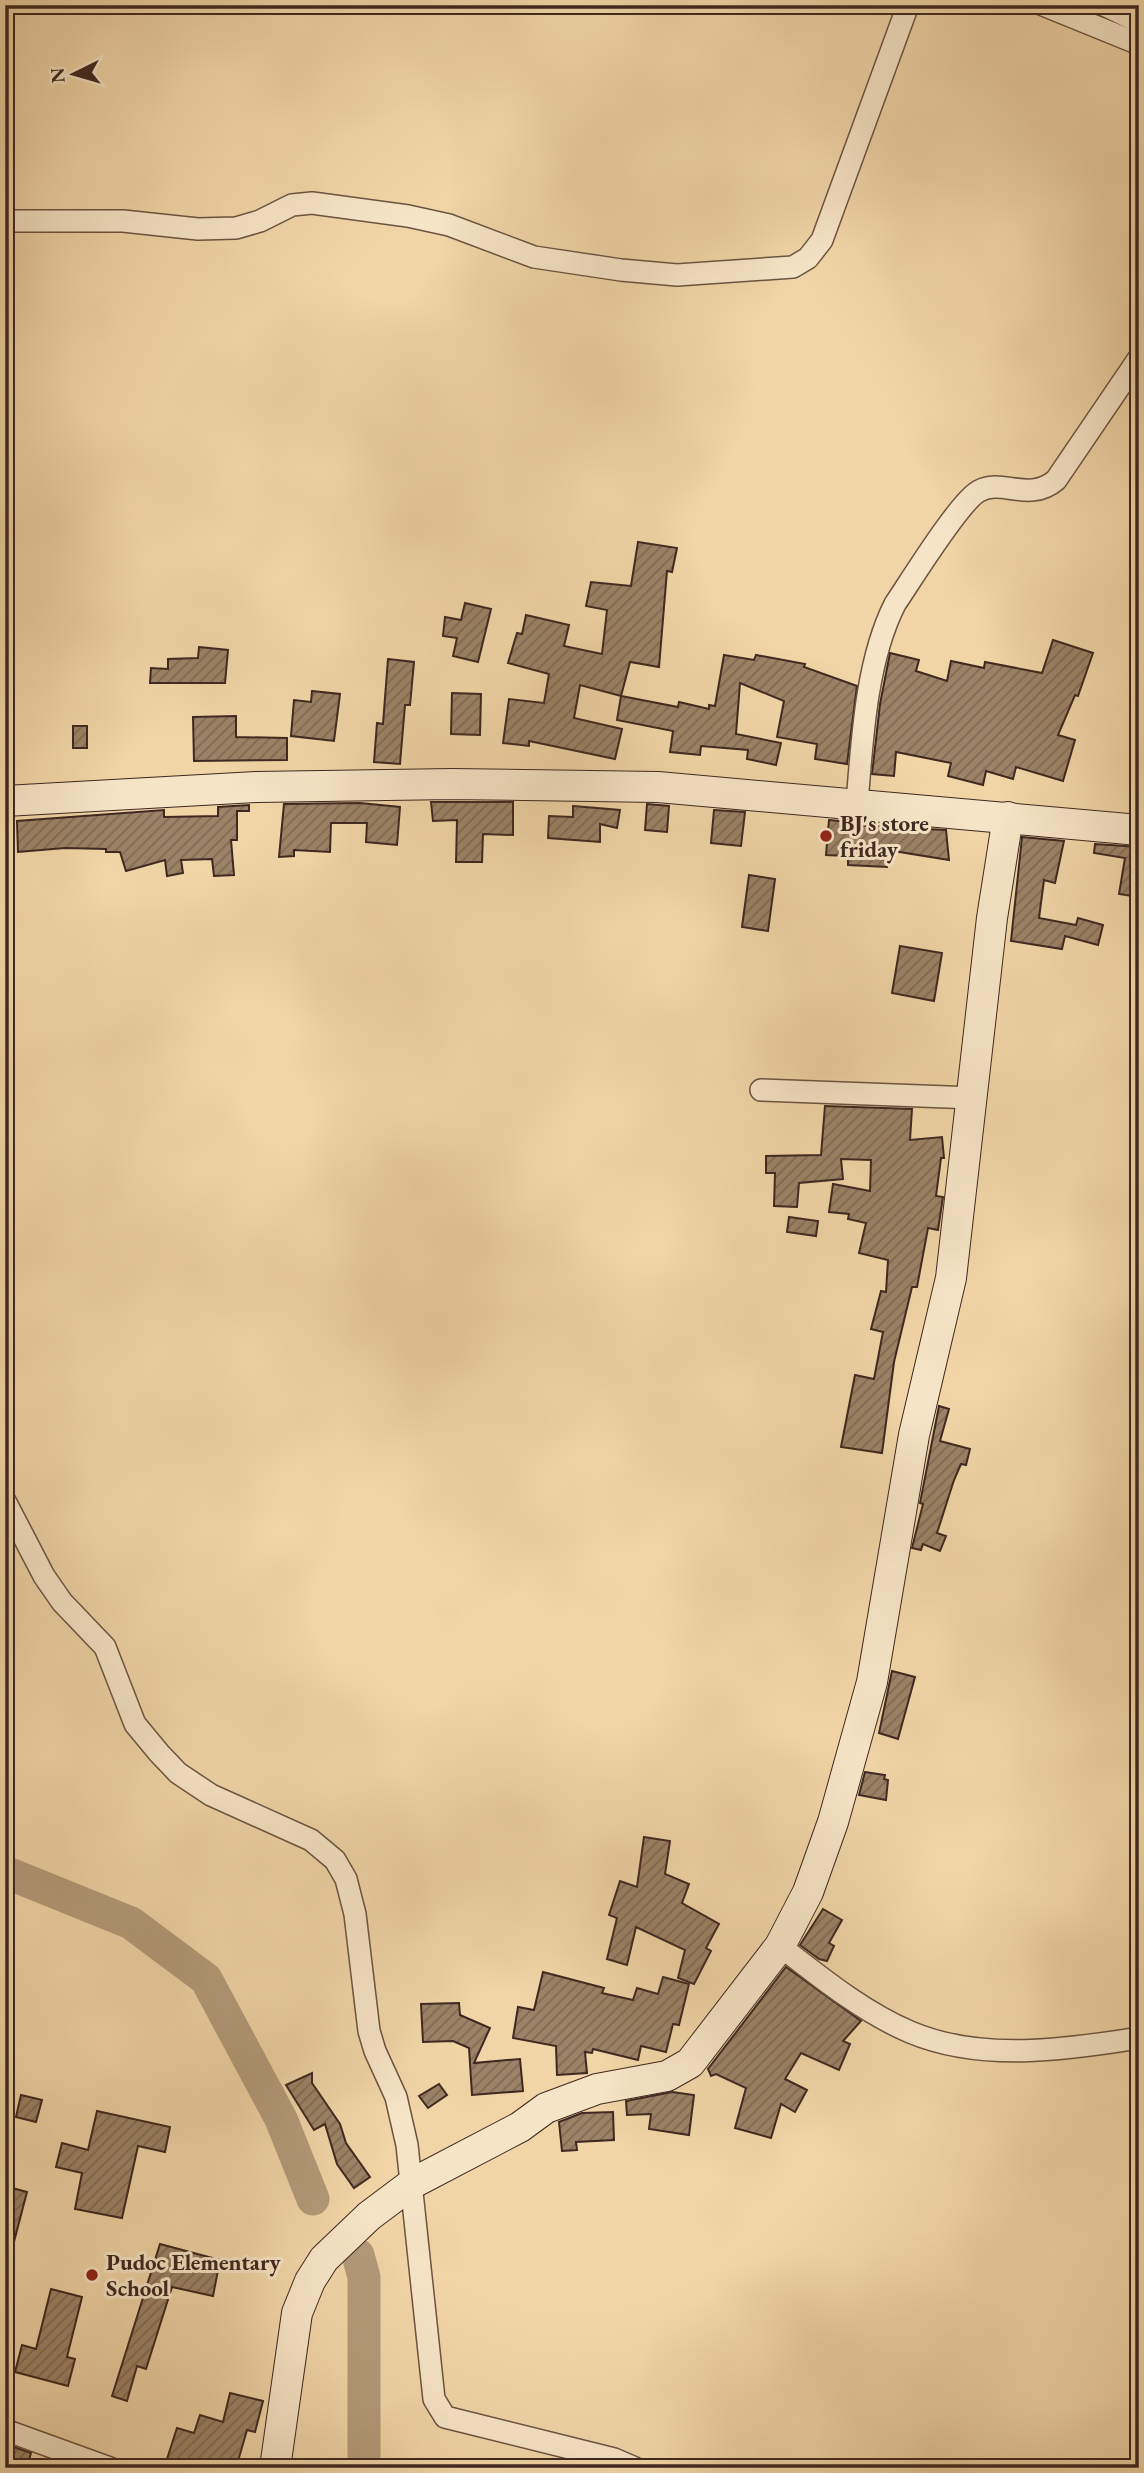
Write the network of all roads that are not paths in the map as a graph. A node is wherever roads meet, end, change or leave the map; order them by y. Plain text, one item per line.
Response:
1 (908, 5) edge
2 (1043, 5) edge
3 (1104, 5) edge
4 (1139, 22) edge
5 (1139, 44) edge
6 (5, 221) edge
7 (1139, 358) edge
8 (5, 801) edge
9 (857, 804) junction
10 (1008, 817) junction
11 (1139, 830) edge
12 (761, 1090) dead end
13 (974, 1098) junction
14 (5, 1501) edge
15 (780, 1946) junction
16 (1139, 2038) edge
17 (413, 2183) junction
18 (5, 2430) edge
19 (110, 2468) edge
20 (275, 2468) edge
21 (635, 2468) edge

1 - 6 street
2 - 5 street
3 - 4 street
7 - 9 street
8 - 9 street
9 - 10 street
10 - 11 street
10 - 13 street
12 - 13 street
13 - 15 street
14 - 17 street
15 - 16 street
15 - 17 street
17 - 20 street
17 - 21 street
18 - 19 street

